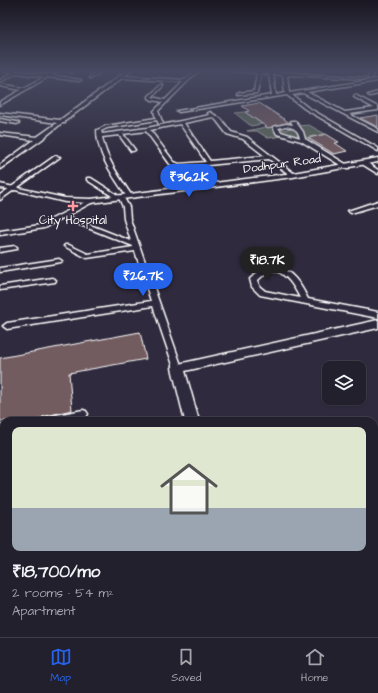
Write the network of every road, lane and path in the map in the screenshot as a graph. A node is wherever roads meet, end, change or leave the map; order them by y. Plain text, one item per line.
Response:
1 (90, 101) edge
2 (166, 101) edge
3 (240, 101) edge
4 (297, 101) edge
5 (321, 101) edge
6 (363, 101) edge
7 (202, 107) junction
8 (378, 109) edge
9 (0, 114) edge
10 (347, 114) junction
11 (213, 116) junction
12 (158, 119) junction
13 (0, 120) edge
14 (190, 120) junction
15 (17, 122) dead end
16 (63, 122) junction
17 (181, 122) junction
18 (293, 122) dead end
19 (163, 126) junction
20 (298, 128) junction
21 (147, 129) junction
22 (378, 131) edge
23 (120, 133) junction
24 (0, 134) edge
25 (99, 136) junction
26 (39, 139) junction
27 (303, 140) junction
28 (378, 143) edge
29 (370, 145) junction
30 (133, 150) dead end
31 (378, 150) edge
32 (57, 157) dead end
33 (270, 157) junction
34 (378, 160) edge
35 (209, 163) junction
36 (364, 163) junction
37 (0, 167) edge
38 (347, 167) junction
39 (378, 172) edge
40 (293, 175) junction
41 (89, 179) dead end
42 (0, 186) edge
43 (15, 188) junction
44 (122, 197) junction
45 (0, 198) edge
46 (91, 201) junction
47 (378, 203) edge
48 (351, 210) dead end
49 (62, 216) junction
50 (0, 233) edge
51 (67, 246) dead end
52 (137, 247) junction
53 (15, 248) dead end
54 (0, 250) edge
55 (59, 261) dead end
56 (0, 270) edge
57 (52, 280) dead end
58 (0, 288) edge
59 (305, 301) junction
60 (156, 303) junction
61 (378, 315) edge
62 (378, 324) edge
63 (6, 326) dead end
64 (178, 368) junction
65 (83, 414) dead end
66 (67, 417) edge
67 (191, 417) edge

1 - 16 street
2 - 12 street
3 - 7 street
4 - 29 street
5 - 10 street
6 - 8 street
7 - 11 street
7 - 14 street
8 - 10 street
9 - 16 street
10 - 22 street
11 - 14 street
11 - 33 street
12 - 19 street
12 - 25 street
13 - 15 street
14 - 17 street
16 - 26 street
17 - 19 street
17 - 35 street
18 - 20 street
19 - 21 street
20 - 27 street
20 - 27 street
21 - 23 street
21 - 35 street
23 - 25 street
23 - 30 street
24 - 26 street
25 - 44 street
26 - 37 street
27 - 38 street
28 - 29 street
29 - 31 street
32 - 43 street
33 - 35 street
33 - 40 street
34 - 36 street, Dodhpur Road
36 - 38 street, Dodhpur Road
36 - 39 street
38 - 40 street, Dodhpur Road
40 - 44 street, Dodhpur Road
41 - 44 street
42 - 43 street, Dodhpur Road
43 - 45 street
43 - 46 street, Dodhpur Road
44 - 46 street, Dodhpur Road
44 - 52 street
46 - 49 street
47 - 48 street
49 - 50 street
49 - 52 street
51 - 52 street
52 - 60 street
53 - 54 street
55 - 56 street
57 - 58 street
59 - 59 street
59 - 61 street
60 - 63 street
60 - 64 street
62 - 64 street
64 - 67 street
65 - 66 street

